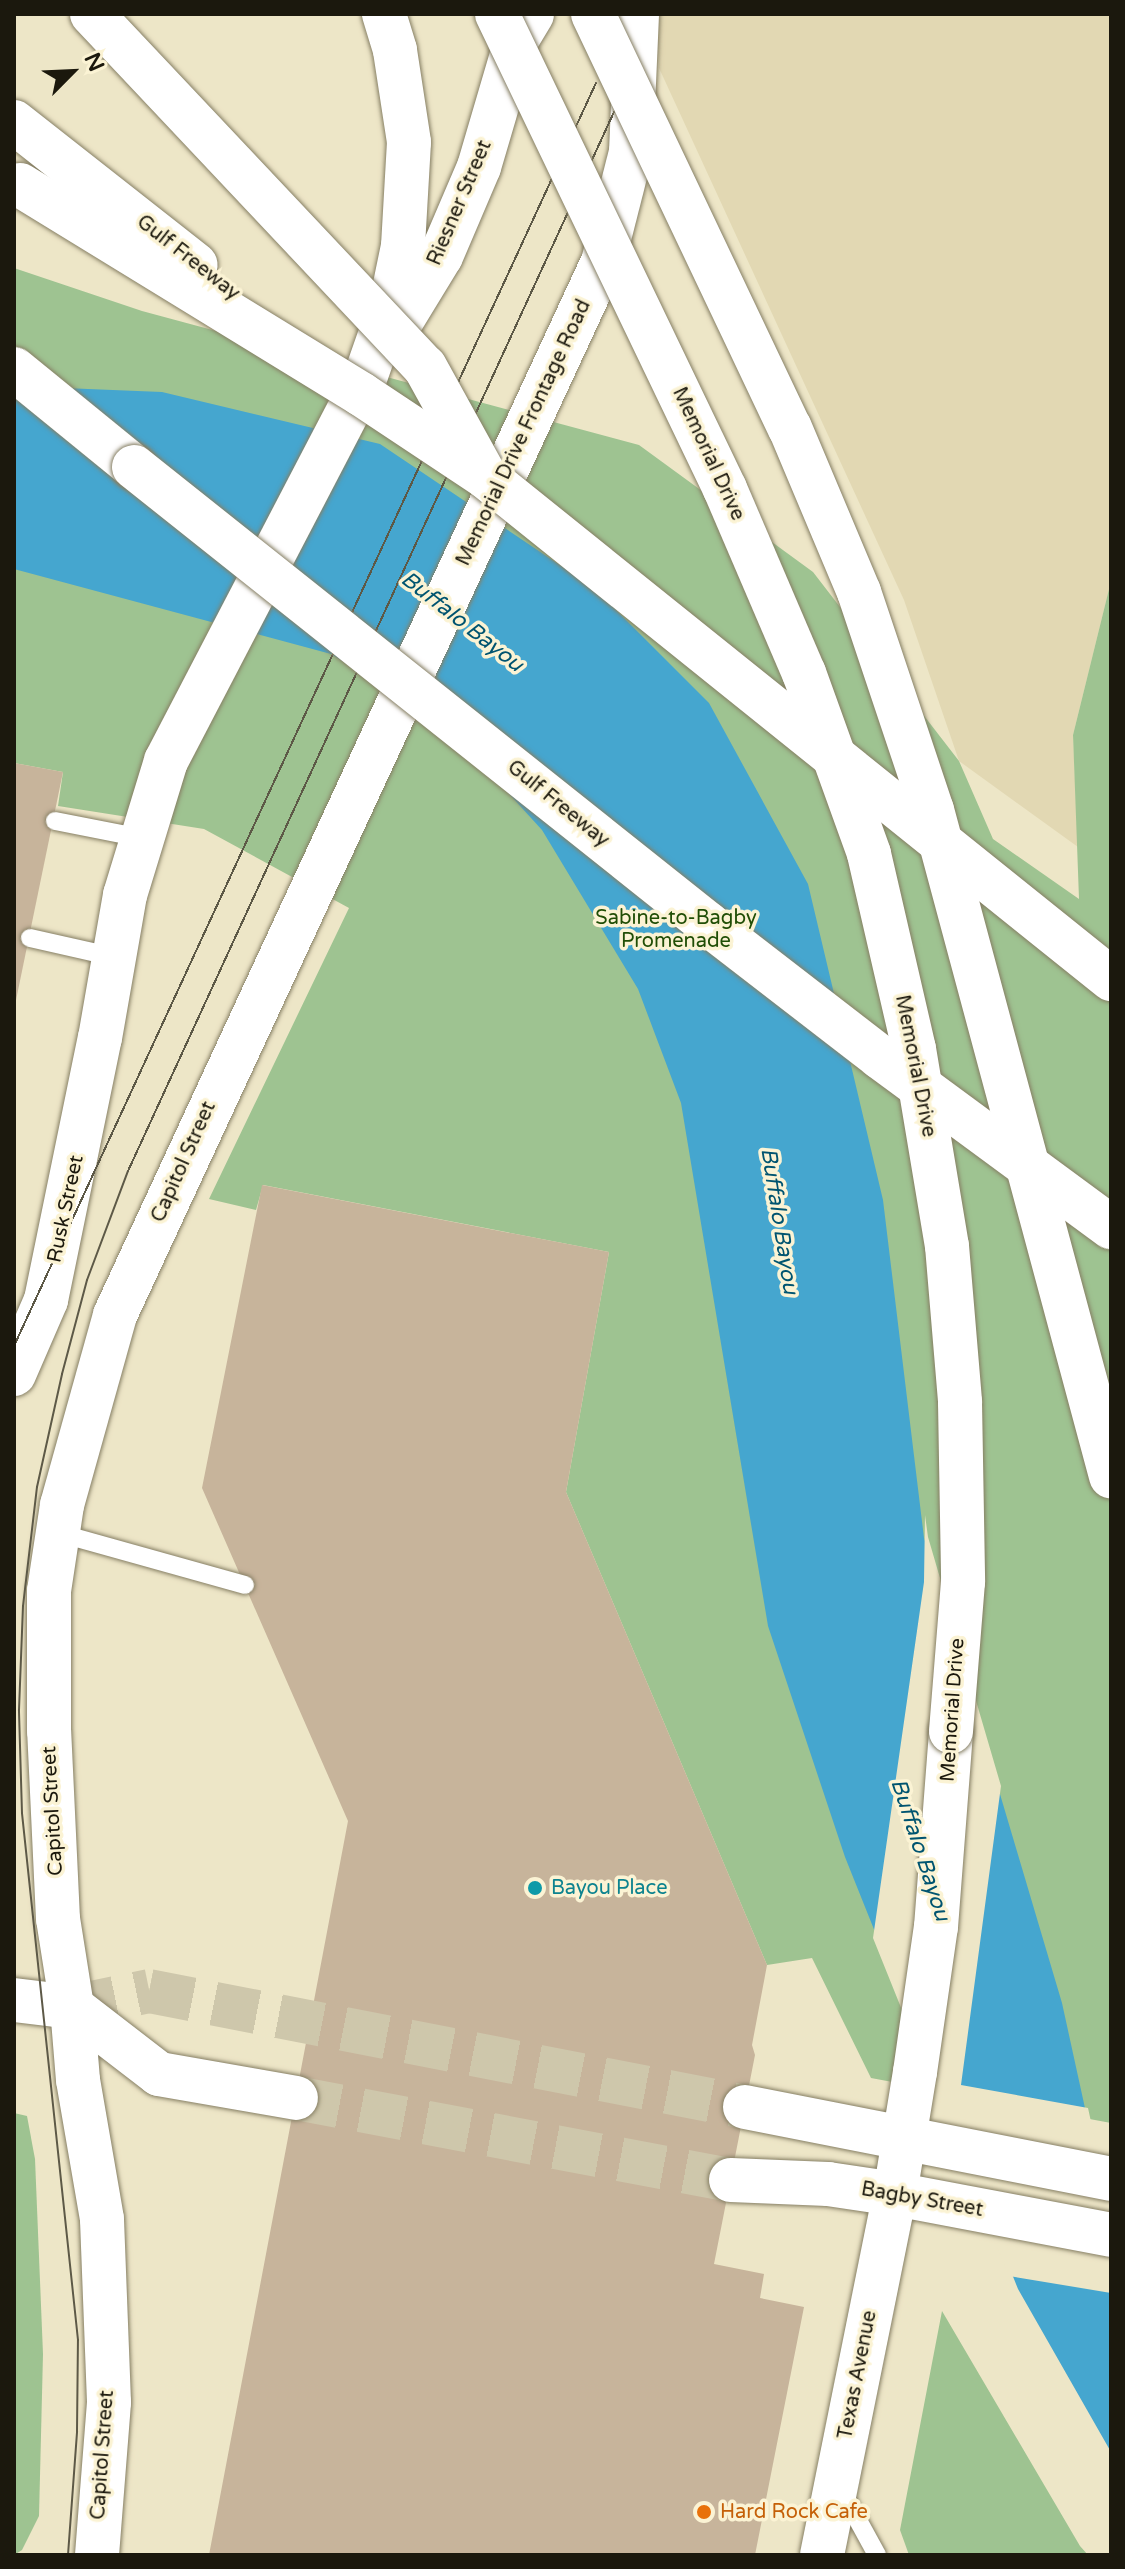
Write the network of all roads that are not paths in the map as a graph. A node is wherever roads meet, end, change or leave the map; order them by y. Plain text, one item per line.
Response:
1 (92, 14) edge
2 (384, 14) edge
3 (497, 14) edge
4 (532, 14) edge
5 (593, 14) edge
6 (637, 14) edge
7 (14, 122) edge
8 (14, 181) edge
9 (398, 309) junction
10 (17, 372) edge
11 (362, 388) junction
12 (486, 477) junction
13 (55, 821) dead end
14 (142, 838) junction
15 (30, 938) dead end
16 (114, 957) junction
17 (1111, 979) edge
18 (215, 1093) joint
19 (1111, 1227) edge
20 (14, 1374) edge
21 (1111, 1476) edge
22 (56, 1532) junction
23 (245, 1585) dead end
24 (14, 2000) edge
25 (72, 2007) junction
26 (296, 2098) tunnel mouth
27 (745, 2107) tunnel mouth
28 (904, 2139) junction
29 (1111, 2179) edge
30 (731, 2180) tunnel mouth
31 (895, 2194) junction
32 (1111, 2235) edge
33 (837, 2482) junction
34 (97, 2555) edge
35 (822, 2555) edge
36 (877, 2555) edge

1 - 12 main road, bridge
2 - 9 main road
3 - 28 main road, Memorial Drive, bridge
4 - 9 main road, Riesner Street
5 - 21 main road, bridge
6 - 18 main road, Memorial Drive Frontage Road, bridge
7 - 11 main road, Gulf Freeway, bridge
8 - 11 main road, bridge
9 - 11 main road
10 - 19 main road, Gulf Freeway, bridge
11 - 12 main road, bridge
11 - 14 main road, bridge
12 - 17 main road, bridge
13 - 14 lane
14 - 16 main road
15 - 16 lane
16 - 20 main road, Rusk Street
18 - 22 main road, Capitol Street
22 - 23 lane
22 - 25 main road, Capitol Street
24 - 25 main road
25 - 26 main road
25 - 34 main road, Capitol Street
27 - 28 main road
28 - 29 main road
28 - 31 main road, Memorial Drive
30 - 31 main road, Bagby Street
31 - 32 main road, Bagby Street
31 - 33 main road, Texas Avenue
33 - 35 main road, Texas Avenue
33 - 36 lane

